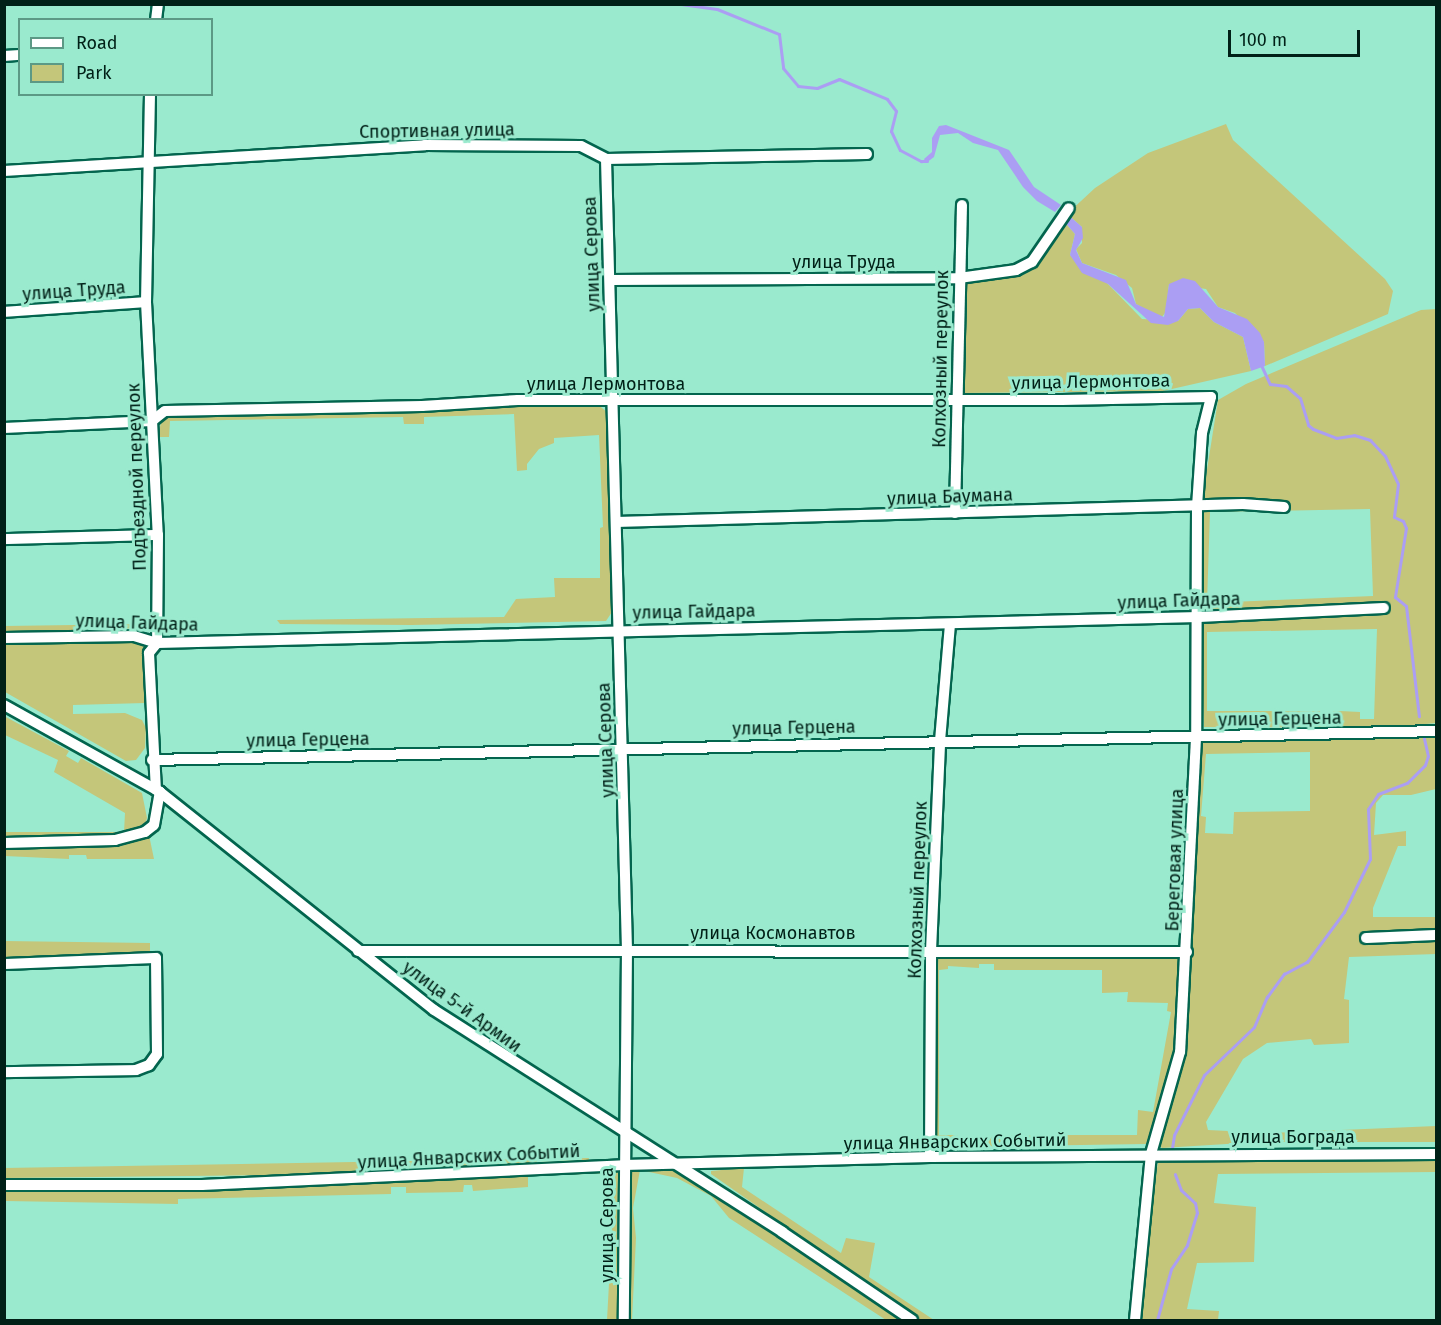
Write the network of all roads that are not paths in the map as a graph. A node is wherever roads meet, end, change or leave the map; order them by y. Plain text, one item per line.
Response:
1 (150, 96) edge
2 (867, 154) dead end
3 (606, 159) junction
4 (147, 160) junction
5 (4, 171) edge
6 (962, 205) dead end
7 (1069, 208) dead end
8 (959, 278) junction
9 (610, 280) junction
10 (146, 302) junction
11 (4, 312) edge
12 (1211, 397) joint
13 (612, 400) junction
14 (956, 401) junction
15 (152, 421) junction
16 (4, 428) edge
17 (1197, 507) junction
18 (1284, 507) dead end
19 (955, 513) junction
20 (616, 522) junction
21 (158, 535) junction
22 (4, 539) edge
23 (1384, 608) dead end
24 (1199, 617) junction
25 (950, 624) junction
26 (619, 630) junction
27 (4, 638) edge
28 (157, 643) junction
29 (4, 705) edge
30 (1435, 731) edge
31 (1196, 738) junction
32 (940, 741) junction
33 (622, 748) junction
34 (152, 760) junction
35 (158, 791) junction
36 (4, 843) edge
37 (1437, 935) edge
38 (1366, 938) dead end
39 (627, 949) junction
40 (358, 951) junction
41 (932, 951) junction
42 (1187, 952) junction
43 (4, 964) edge
44 (4, 1072) edge
45 (623, 1133) junction
46 (1150, 1154) junction
47 (1437, 1154) edge
48 (930, 1157) junction
49 (672, 1164) junction
50 (624, 1165) junction
51 (4, 1185) edge
52 (624, 1320) edge
53 (912, 1320) edge
54 (1135, 1320) edge

1 - 4 street, Подъездной переулок
2 - 3 street, Спортивная улица
3 - 4 street, Спортивная улица
3 - 9 street, улица Серова
4 - 5 street, Спортивная улица
4 - 10 street, Подъездной переулок
6 - 8 street, Колхозный переулок
7 - 8 street, улица Труда
8 - 9 street, улица Труда
8 - 14 street, Колхозный переулок
9 - 13 street, улица Серова
10 - 11 street, улица Труда
10 - 15 street, Подъездной переулок
12 - 14 street, улица Лермонтова
12 - 17 street, Береговая улица
13 - 14 street, улица Лермонтова
13 - 15 street, улица Лермонтова
13 - 20 street, улица Серова
14 - 19 street, Колхозный переулок
15 - 16 street, улица Лермонтова
15 - 21 street, Подъездной переулок
17 - 18 street, улица Баумана
17 - 19 street, улица Баумана
17 - 24 street, Береговая улица
19 - 20 street, улица Баумана
20 - 26 street, улица Серова
21 - 22 street
21 - 28 street, Подъездной переулок
23 - 24 street, улица Гайдара
24 - 25 street, улица Гайдара
24 - 31 street, Береговая улица
25 - 26 street, улица Гайдара
25 - 32 street, Колхозный переулок
26 - 28 street, улица Гайдара
26 - 33 street, улица Серова
27 - 28 street, улица Гайдара
28 - 34 street, Подъездной переулок
29 - 35 street, улица 5-й Армии
30 - 31 street, улица Герцена
31 - 32 street, улица Герцена
31 - 42 street, Береговая улица
32 - 33 street, улица Герцена
32 - 41 street, Колхозный переулок
33 - 34 street, улица Герцена
33 - 39 street, улица Серова
34 - 35 street, Подъездной переулок
35 - 36 street
35 - 40 street, улица 5-й Армии
37 - 38 street
39 - 40 street, улица Космонавтов
39 - 41 street, улица Космонавтов
39 - 45 street, улица Серова
40 - 45 street, улица 5-й Армии
41 - 42 street, улица Космонавтов
41 - 48 street, Колхозный переулок
42 - 46 street, Береговая улица
43 - 44 street
45 - 49 street, улица 5-й Армии
45 - 50 street, улица Серова
46 - 47 street, улица Бограда
46 - 48 street, улица Январских Событий
46 - 54 street, Береговая улица
48 - 49 street, улица Январских Событий
49 - 50 street, улица Январских Событий
49 - 53 street, улица 5-й Армии
50 - 51 street, улица Январских Событий
50 - 52 street, улица Серова

